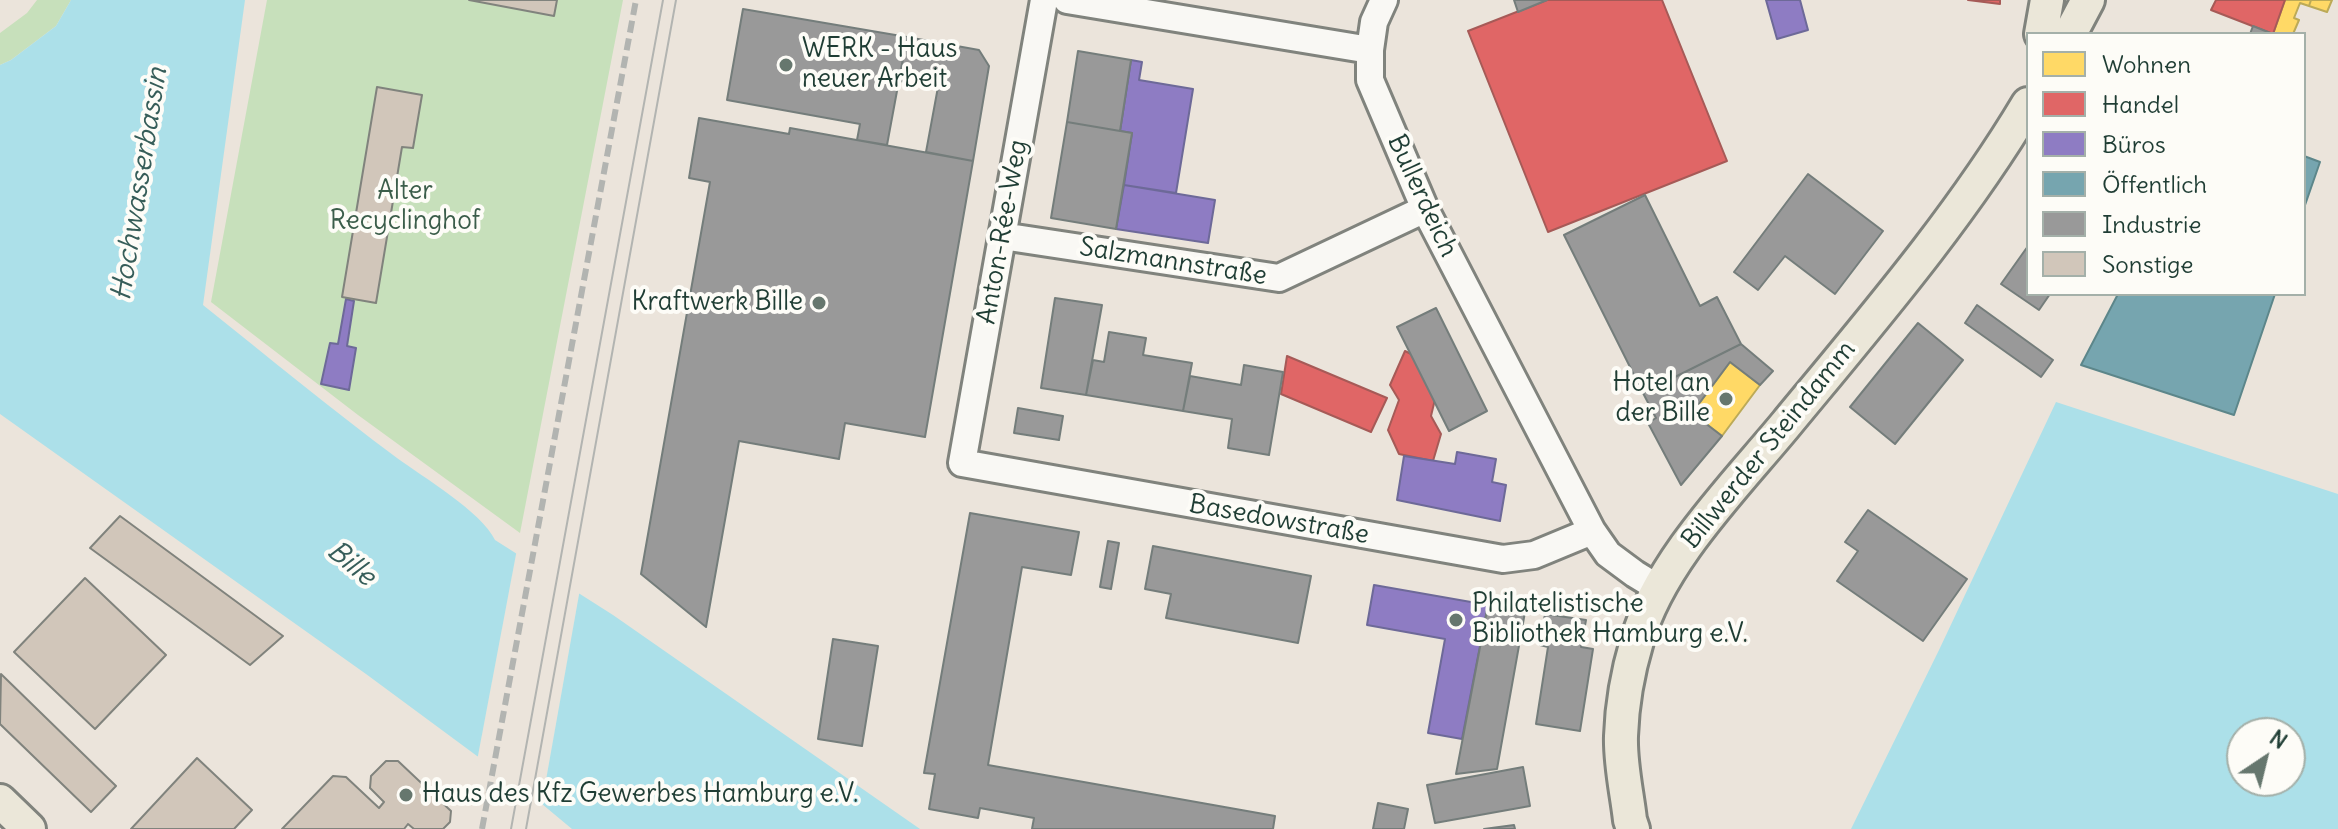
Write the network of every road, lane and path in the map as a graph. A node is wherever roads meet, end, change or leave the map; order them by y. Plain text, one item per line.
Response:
1 (1044, 0) edge
2 (1067, 0) edge
3 (1384, 0) edge
4 (2047, 0) edge
5 (2088, 0) edge
6 (2041, 32) edge
7 (2071, 32) edge
8 (1370, 50) junction
9 (2026, 107) edge
10 (1425, 209) junction
11 (1002, 236) junction
12 (962, 463) joint
13 (1592, 531) junction
14 (1658, 588) junction
15 (0, 801) edge
16 (29, 829) edge
17 (1633, 829) edge

1 - 11 street, Anton-Rée-Weg
2 - 8 street
3 - 8 street, Bullerdeich
4 - 6 main road
5 - 7 main road
8 - 10 street, Bullerdeich
9 - 14 main road, Billwerder Steindamm
10 - 11 street, Salzmannstraße
10 - 13 street, Bullerdeich
11 - 12 street, Anton-Rée-Weg
12 - 13 street, Basedowstraße
13 - 14 street, Bullerdeich
14 - 17 main road, Billwerder Steindamm
15 - 16 main road

